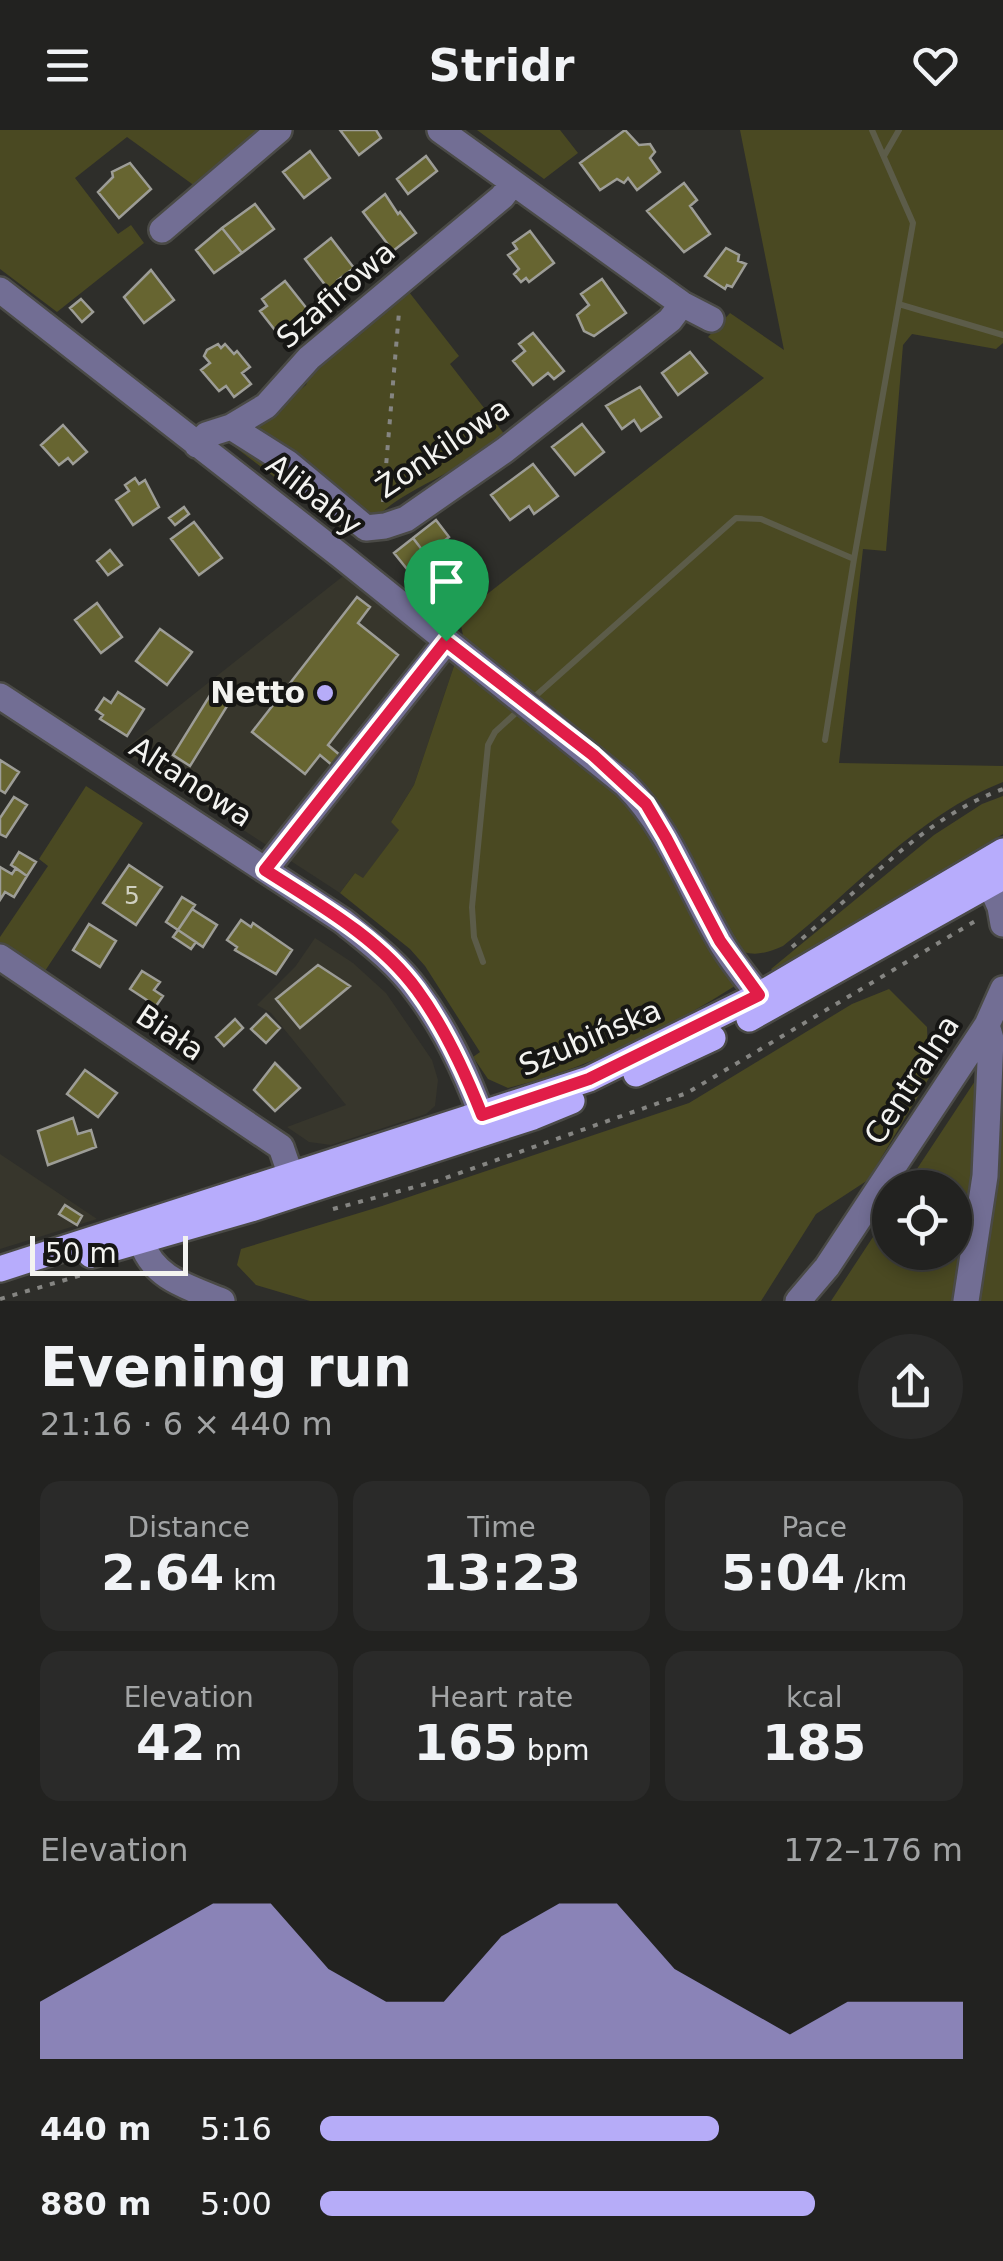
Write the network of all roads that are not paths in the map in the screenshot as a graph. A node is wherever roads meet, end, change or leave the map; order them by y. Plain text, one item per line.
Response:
1 (280, 130) edge
2 (440, 130) edge
3 (514, 183) junction
4 (162, 230) dead end
5 (0, 290) edge
6 (682, 304) junction
7 (711, 320) dead end
8 (231, 427) junction
9 (197, 445) junction
10 (446, 641) junction
11 (0, 696) edge
12 (265, 870) junction
13 (995, 870) edge
14 (1003, 924) edge
15 (0, 957) edge
16 (1003, 989) edge
17 (759, 995) junction
18 (987, 1025) junction
19 (484, 1123) junction
20 (290, 1174) junction
21 (142, 1243) junction
22 (0, 1270) edge
23 (0, 1282) edge
24 (222, 1301) edge
25 (798, 1301) edge
26 (966, 1301) edge

1 - 4 street
2 - 3 street
3 - 6 street
3 - 8 street, Szafirowa
5 - 9 street, Alibaby
6 - 7 street
6 - 8 street, Żonkilowa
8 - 9 street, Szafirowa
9 - 10 street, Alibaby
10 - 12 street
10 - 17 street, Alibaby
11 - 12 street, Altanowa
12 - 19 street, Altanowa
13 - 14 street
13 - 17 main road, Szubińska
13 - 19 main road, Szubińska
15 - 20 street, Biała
16 - 18 street, Centralna
17 - 19 main road, Szubińska
18 - 25 street, Centralna
18 - 26 street
19 - 20 main road, Szubińska
19 - 21 main road, Szubińska
20 - 22 main road, Szubińska
21 - 23 main road, Szubińska
21 - 24 street

